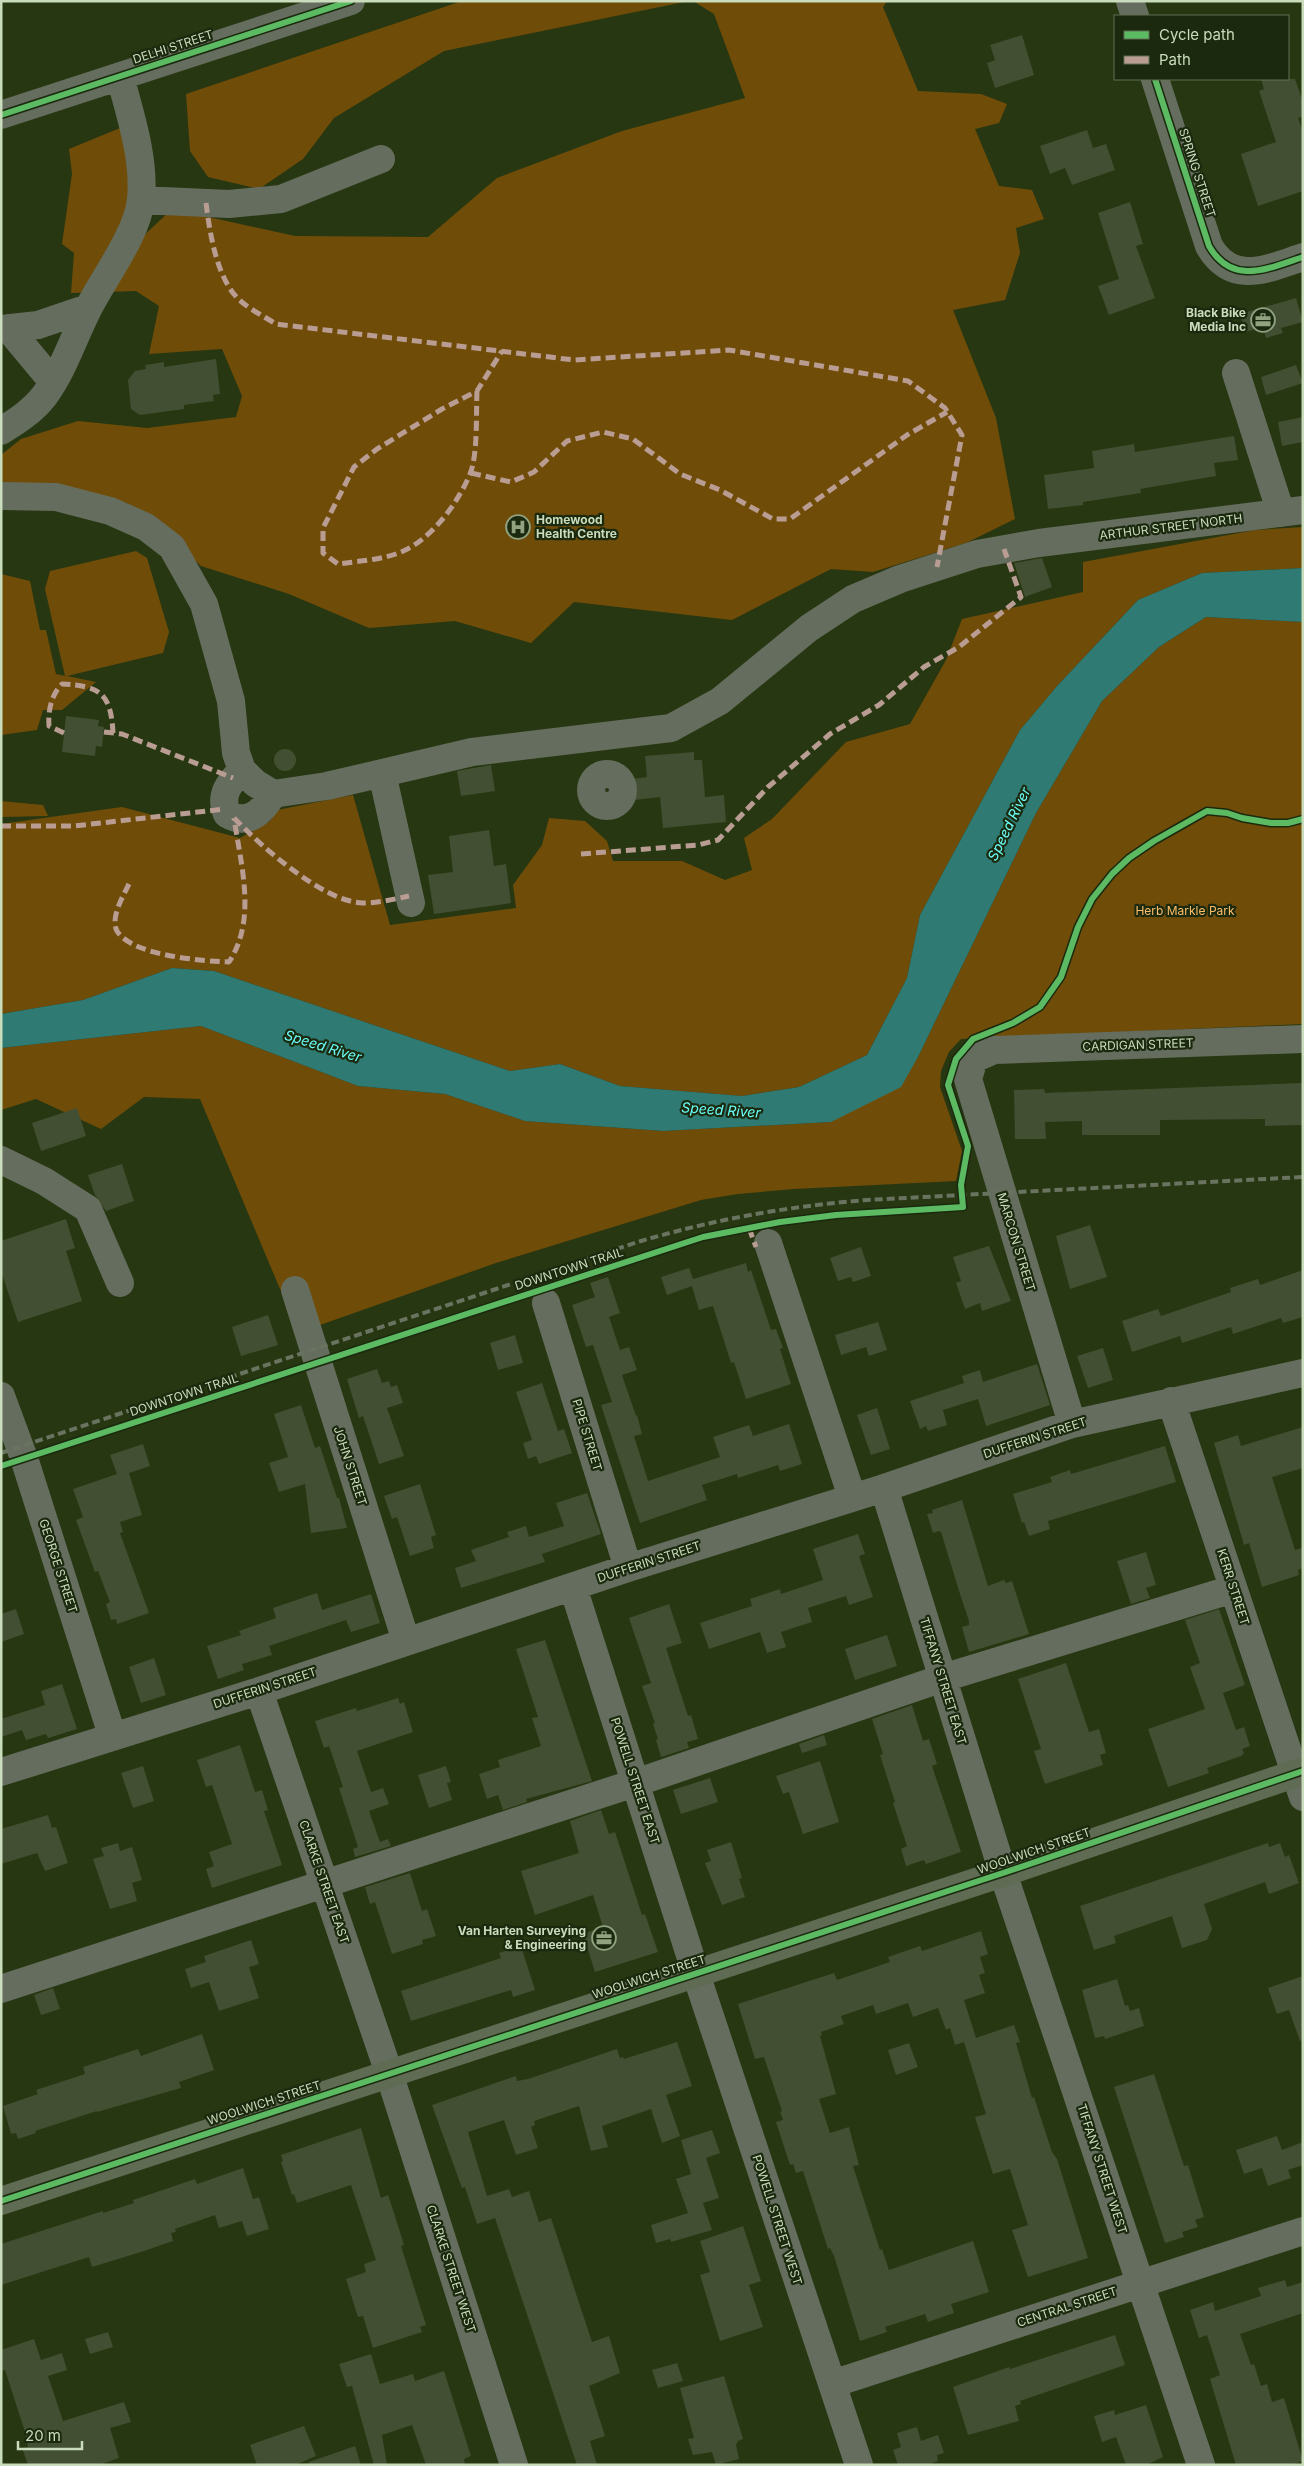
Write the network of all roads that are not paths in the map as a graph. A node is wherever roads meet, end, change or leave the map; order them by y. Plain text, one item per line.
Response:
1 (351, 1) edge
2 (1130, 1) edge
3 (282, 12) edge
4 (1135, 15) edge
5 (120, 76) junction
6 (1155, 80) edge
7 (1, 115) edge
8 (381, 159) dead end
9 (141, 200) junction
10 (1303, 258) edge
11 (88, 308) junction
12 (5, 328) edge
13 (1236, 373) dead end
14 (53, 382) junction
15 (1, 431) edge
16 (1, 496) edge
17 (1292, 512) edge
18 (602, 737) junction
19 (242, 770) junction
20 (382, 773) junction
21 (606, 774) dead end
22 (273, 794) junction
23 (411, 903) dead end
24 (1303, 1039) edge
25 (974, 1059) joint
26 (1, 1160) edge
27 (768, 1243) dead end
28 (120, 1283) dead end
29 (295, 1290) dead end
30 (546, 1302) dead end
31 (1303, 1373) edge
32 (1, 1396) edge
33 (1171, 1400) junction
34 (1072, 1424) junction
35 (884, 1488) junction
36 (852, 1497) junction
37 (628, 1568) junction
38 (573, 1587) junction
39 (1233, 1589) junction
40 (406, 1641) junction
41 (942, 1678) junction
42 (259, 1691) junction
43 (112, 1736) junction
44 (1, 1772) edge
45 (1300, 1781) edge
46 (636, 1783) junction
47 (1003, 1873) junction
48 (324, 1883) junction
49 (696, 1974) junction
50 (1, 1989) edge
51 (389, 2073) junction
52 (1, 2202) edge
53 (1303, 2231) edge
54 (1139, 2283) junction
55 (832, 2384) junction
56 (514, 2465) edge
57 (859, 2465) edge
58 (1202, 2465) edge

1 - 3 street, DELHI STREET
2 - 4 street
3 - 5 street, DELHI STREET
5 - 7 street, DELHI STREET
5 - 9 street
6 - 10 street, SPRING STREET
8 - 9 street
9 - 11 street
11 - 12 street
11 - 14 street
12 - 14 street
13 - 17 street
14 - 15 street
16 - 19 street
17 - 18 street, ARTHUR STREET NORTH
18 - 20 street, ARTHUR STREET NORTH
18 - 21 street
19 - 22 street
19 - 22 street
20 - 22 street, ARTHUR STREET NORTH
20 - 23 street
24 - 25 street, CARDIGAN STREET
25 - 34 street, MARCON STREET
26 - 28 street
27 - 36 street
29 - 40 street, JOHN STREET
30 - 37 street, PIPE STREET
31 - 33 street, DUFFERIN STREET
32 - 43 street, GEORGE STREET
33 - 34 street, DUFFERIN STREET
33 - 39 street, KERR STREET
34 - 35 street, DUFFERIN STREET
35 - 36 street, DUFFERIN STREET
35 - 41 street, TIFFANY STREET EAST
36 - 37 street, DUFFERIN STREET
37 - 38 street, DUFFERIN STREET
38 - 40 street, DUFFERIN STREET
38 - 46 street, POWELL STREET EAST
39 - 41 street
39 - 45 street, KERR STREET
40 - 42 street, DUFFERIN STREET
41 - 46 street
41 - 47 street, TIFFANY STREET EAST
42 - 43 street, DUFFERIN STREET
42 - 48 street, CLARKE STREET EAST
43 - 44 street, DUFFERIN STREET
45 - 47 main road, WOOLWICH STREET
46 - 48 street
46 - 49 street, POWELL STREET EAST
47 - 49 main road, WOOLWICH STREET
47 - 54 street, TIFFANY STREET WEST
48 - 50 street
48 - 51 street, CLARKE STREET EAST
49 - 51 main road, WOOLWICH STREET
49 - 55 street, POWELL STREET WEST
51 - 52 main road, WOOLWICH STREET
51 - 56 street, CLARKE STREET WEST
53 - 54 street, CENTRAL STREET
54 - 55 street, CENTRAL STREET
54 - 58 street, TIFFANY STREET WEST
55 - 57 street, POWELL STREET WEST

